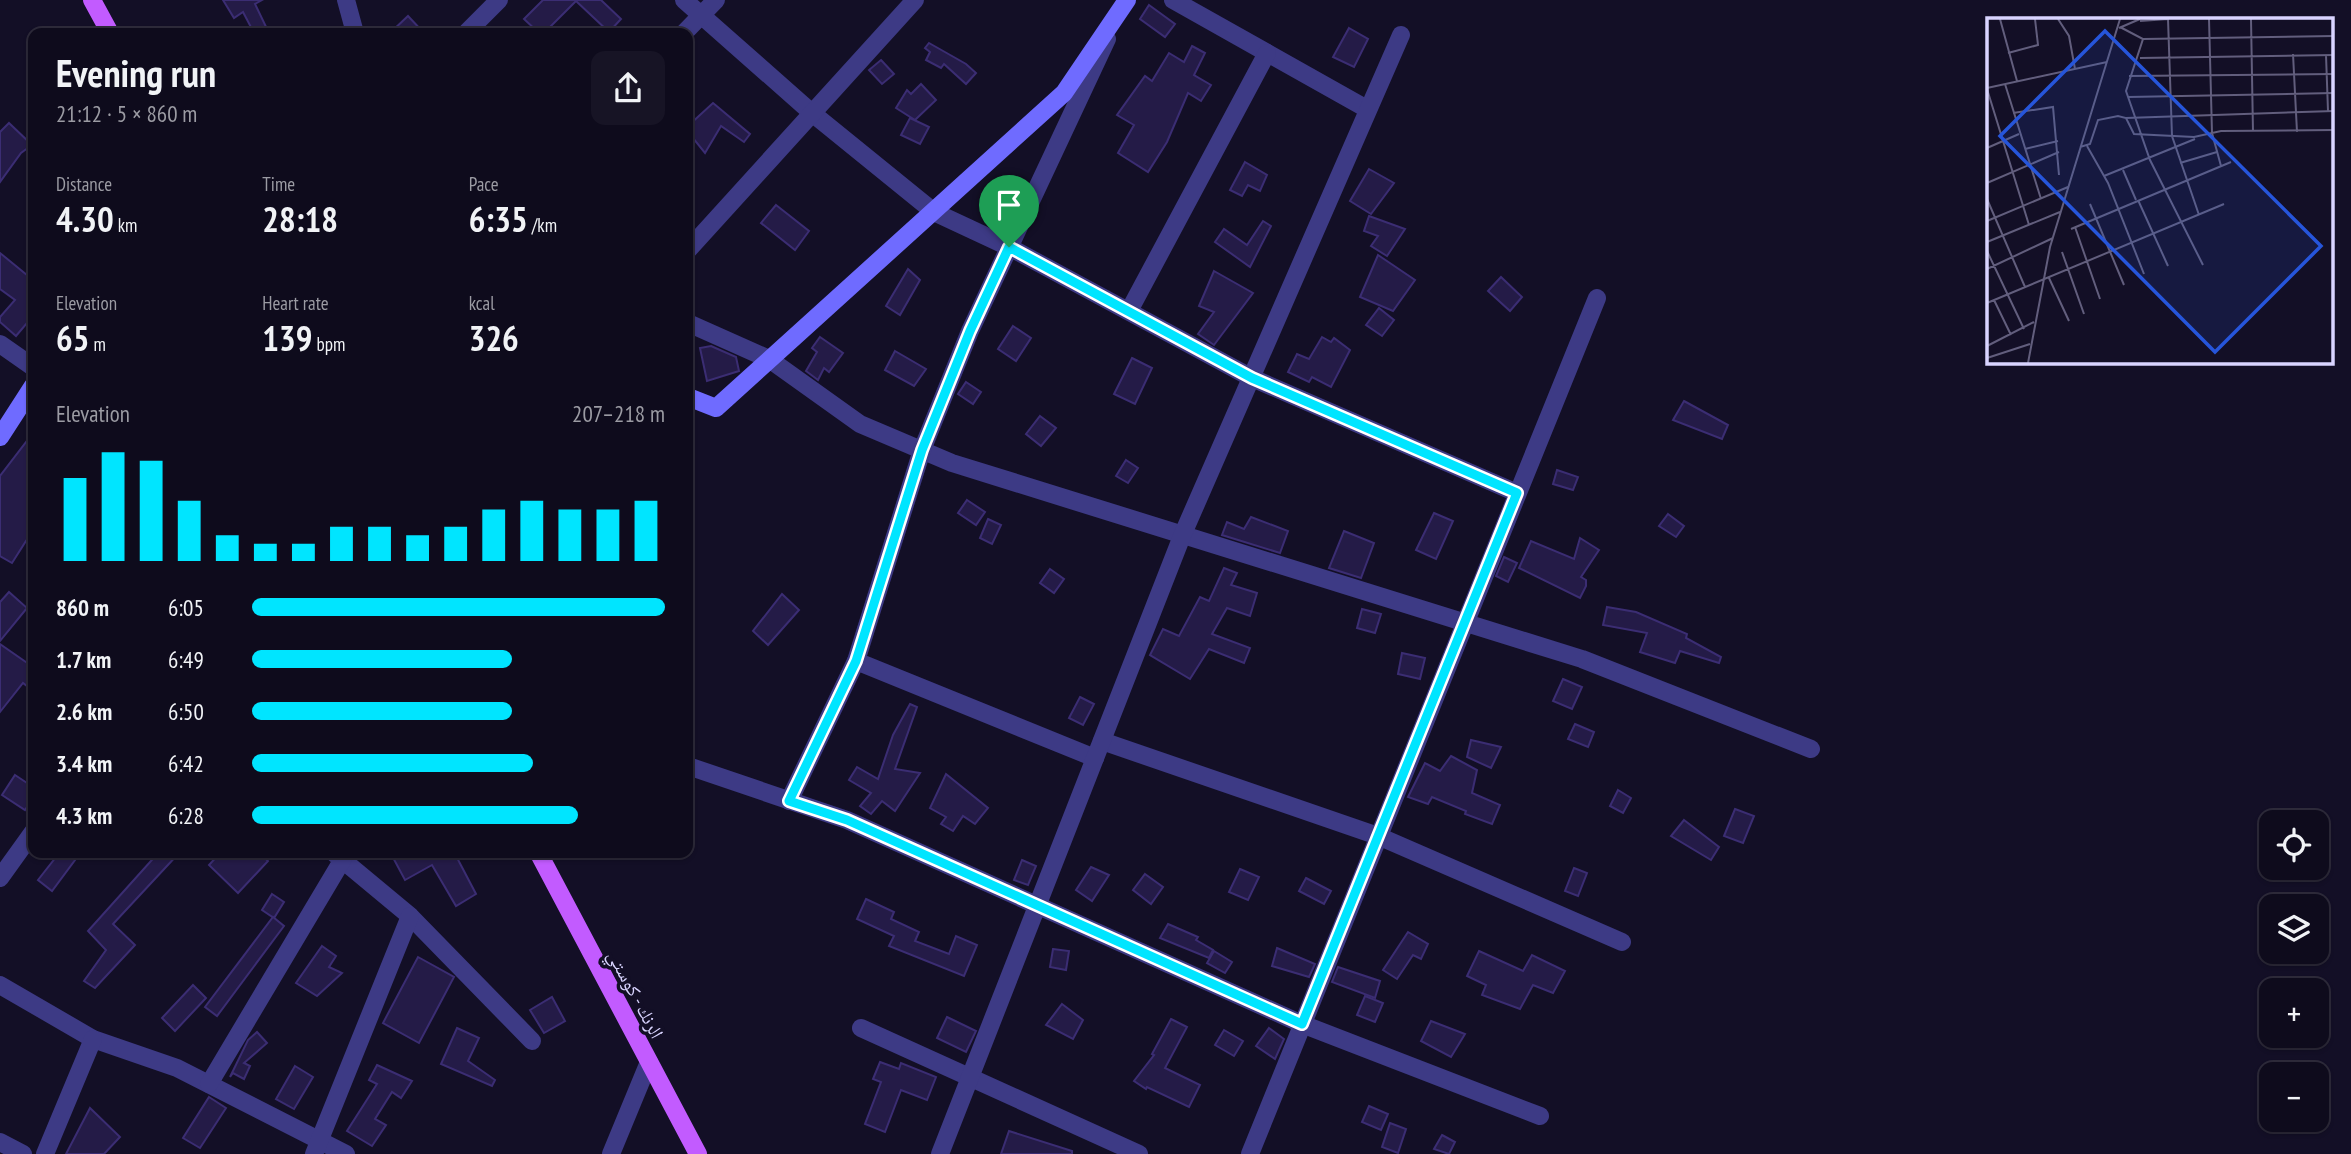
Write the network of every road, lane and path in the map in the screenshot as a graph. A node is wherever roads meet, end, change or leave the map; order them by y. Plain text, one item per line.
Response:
1 (92, 0) edge
2 (346, 0) edge
3 (499, 0) edge
4 (684, 0) edge
5 (716, 0) edge
6 (915, 0) edge
7 (1173, 0) edge
8 (1124, 4) edge
9 (701, 16) junction
10 (107, 28) edge
11 (354, 28) edge
12 (471, 28) edge
13 (689, 28) edge
14 (1401, 36) dead end
15 (1268, 53) junction
16 (1367, 109) junction
17 (812, 113) junction
18 (934, 212) junction
19 (693, 244) edge
20 (1009, 247) junction
21 (1597, 298) dead end
22 (1129, 311) junction
23 (693, 325) edge
24 (0, 344) edge
25 (769, 359) junction
26 (28, 364) edge
27 (1252, 378) junction
28 (28, 394) edge
29 (693, 399) edge
30 (0, 437) edge
31 (922, 450) junction
32 (1517, 493) junction
33 (1182, 536) junction
34 (1464, 623) junction
35 (856, 661) junction
36 (1098, 749) junction
37 (1811, 749) dead end
38 (693, 768) edge
39 (789, 801) junction
40 (1378, 836) junction
41 (28, 839) edge
42 (337, 858) edge
43 (340, 858) edge
44 (541, 858) edge
45 (0, 878) edge
46 (1037, 906) junction
47 (411, 916) junction
48 (1622, 942) dead end
49 (0, 985) edge
50 (1302, 1024) junction
51 (861, 1028) dead end
52 (93, 1039) junction
53 (532, 1041) dead end
54 (649, 1062) junction
55 (971, 1076) junction
56 (209, 1084) junction
57 (1540, 1116) dead end
58 (0, 1142) edge
59 (316, 1147) edge
60 (23, 1154) edge
61 (45, 1154) edge
62 (346, 1154) edge
63 (611, 1154) edge
64 (698, 1154) edge
65 (940, 1154) edge
66 (1139, 1154) edge
67 (1250, 1154) edge

1 - 10 main road
2 - 11 street
3 - 12 street
4 - 9 street
5 - 9 street
6 - 17 street
7 - 15 street
8 - 18 street
8 - 20 street
9 - 13 street
9 - 17 street
14 - 16 street
15 - 16 street
15 - 22 street
16 - 27 street
17 - 18 street
17 - 19 street
18 - 20 street
18 - 25 street
20 - 22 street
20 - 31 street
21 - 32 street
22 - 27 street
23 - 25 street
24 - 26 street
25 - 29 street
25 - 31 street
27 - 32 street
27 - 33 street
28 - 30 street
31 - 33 street
31 - 35 street
32 - 34 street
33 - 34 street
33 - 36 street
34 - 37 street
34 - 40 street
35 - 36 street
35 - 39 street
36 - 40 street
36 - 46 street
38 - 39 street
39 - 46 street
40 - 48 street
40 - 50 street
41 - 45 street
42 - 56 street
43 - 47 street
44 - 54 main road, الرنك - كوستي
46 - 50 street
46 - 55 street
47 - 53 street
47 - 59 street
49 - 52 street
50 - 57 street
50 - 67 street
51 - 55 street
52 - 56 street
52 - 61 street
54 - 63 street
54 - 64 main road, الرنك - كوستي
55 - 65 street
55 - 66 street
56 - 59 street
58 - 60 street
59 - 62 street

